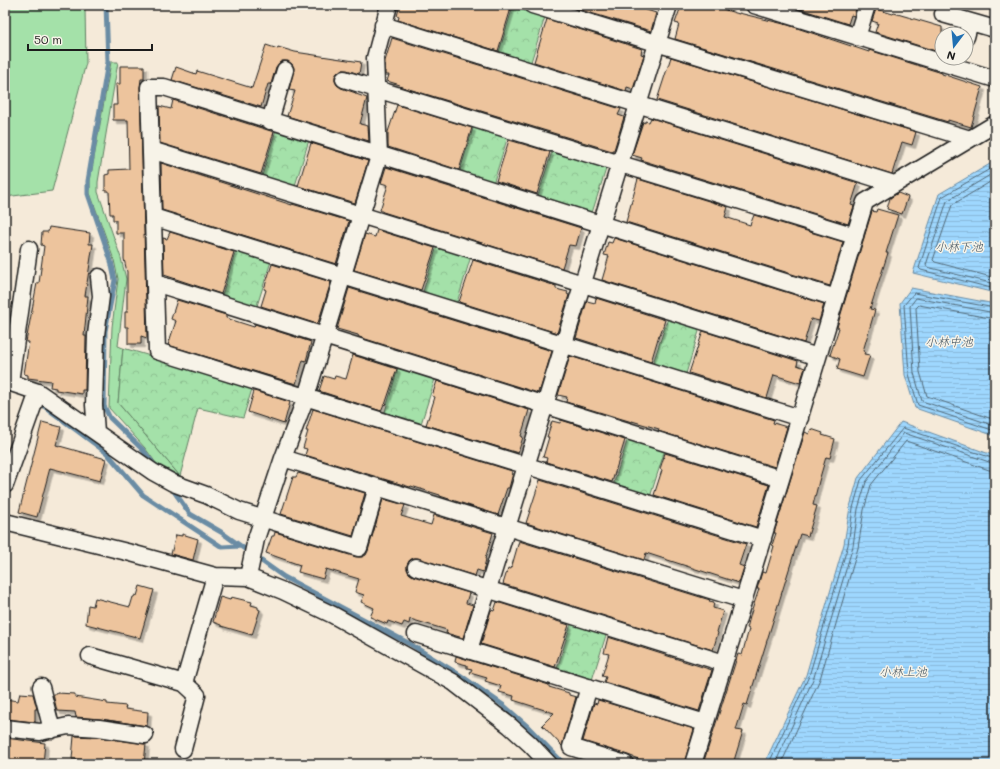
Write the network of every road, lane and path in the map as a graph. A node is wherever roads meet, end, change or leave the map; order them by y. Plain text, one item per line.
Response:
1 (389, 5) edge
2 (532, 5) edge
3 (669, 5) edge
4 (754, 5) edge
5 (867, 5) edge
6 (787, 10) edge
7 (943, 14) dead end
8 (974, 24) edge
9 (383, 25) junction
10 (995, 29) edge
11 (858, 37) junction
12 (658, 44) junction
13 (934, 57) edge
14 (965, 66) edge
15 (285, 70) dead end
16 (344, 79) dead end
17 (995, 79) edge
18 (376, 89) junction
19 (639, 104) junction
20 (270, 121) junction
21 (995, 124) edge
22 (970, 139) junction
23 (151, 150) junction
24 (379, 156) junction
25 (620, 164) junction
26 (894, 184) junction
27 (361, 215) junction
28 (153, 218) junction
29 (601, 224) junction
30 (855, 236) junction
31 (29, 249) dead end
32 (343, 276) junction
33 (99, 277) dead end
34 (155, 283) junction
35 (583, 284) junction
36 (836, 298) junction
37 (325, 336) junction
38 (564, 345) junction
39 (818, 357) junction
40 (7, 382) edge
41 (38, 392) junction
42 (306, 397) junction
43 (546, 405) junction
44 (800, 418) junction
45 (96, 432) junction
46 (283, 458) junction
47 (527, 466) junction
48 (781, 479) junction
49 (5, 485) edge
50 (377, 487) junction
51 (263, 518) junction
52 (5, 522) edge
53 (508, 527) junction
54 (763, 539) junction
55 (416, 567) dead end
56 (249, 572) junction
57 (215, 576) junction
58 (488, 589) junction
59 (744, 600) junction
60 (416, 634) dead end
61 (469, 650) junction
62 (90, 656) dead end
63 (724, 663) junction
64 (184, 683) junction
65 (41, 687) dead end
66 (589, 687) junction
67 (706, 723) junction
68 (5, 728) edge
69 (52, 730) junction
70 (145, 735) dead end
71 (183, 749) dead end
72 (549, 764) edge
73 (625, 764) edge
74 (693, 764) edge

1 - 9 street
2 - 12 street
3 - 12 street
4 - 6 street
5 - 11 street
6 - 11 street
7 - 8 street
8 - 10 street
9 - 18 street
9 - 19 street
11 - 13 street
12 - 19 street
12 - 22 street
14 - 17 street
15 - 20 street
16 - 18 street
18 - 24 street
18 - 25 street
19 - 25 street
19 - 26 street
20 - 23 street
20 - 24 street
21 - 22 street
22 - 26 street
23 - 27 street
23 - 28 street
24 - 27 street
24 - 29 street
25 - 29 street
25 - 30 street
26 - 30 street
27 - 32 street
27 - 35 street
28 - 32 street
28 - 34 street
29 - 35 street
29 - 36 street
30 - 36 street
31 - 40 street
32 - 37 street
32 - 38 street
33 - 45 street
34 - 37 street
34 - 42 street
35 - 38 street
35 - 39 street
36 - 39 street
37 - 42 street
37 - 43 street
38 - 43 street
38 - 44 street
39 - 44 street
40 - 41 street
41 - 45 street
41 - 49 street
42 - 46 street
42 - 47 street
43 - 47 street
43 - 48 street
44 - 48 street
45 - 51 street
46 - 50 street
46 - 51 street
47 - 53 street
47 - 54 street
48 - 54 street
50 - 51 street
50 - 53 street
51 - 56 street
52 - 57 street
53 - 58 street
53 - 59 street
54 - 59 street
55 - 58 street
56 - 57 street
56 - 72 street
57 - 64 street
58 - 61 street
58 - 63 street
59 - 63 street
60 - 61 street
61 - 66 street
62 - 64 street
63 - 67 street
64 - 71 street
65 - 69 street
66 - 67 street
66 - 73 street
67 - 74 street
68 - 69 street
69 - 70 street

